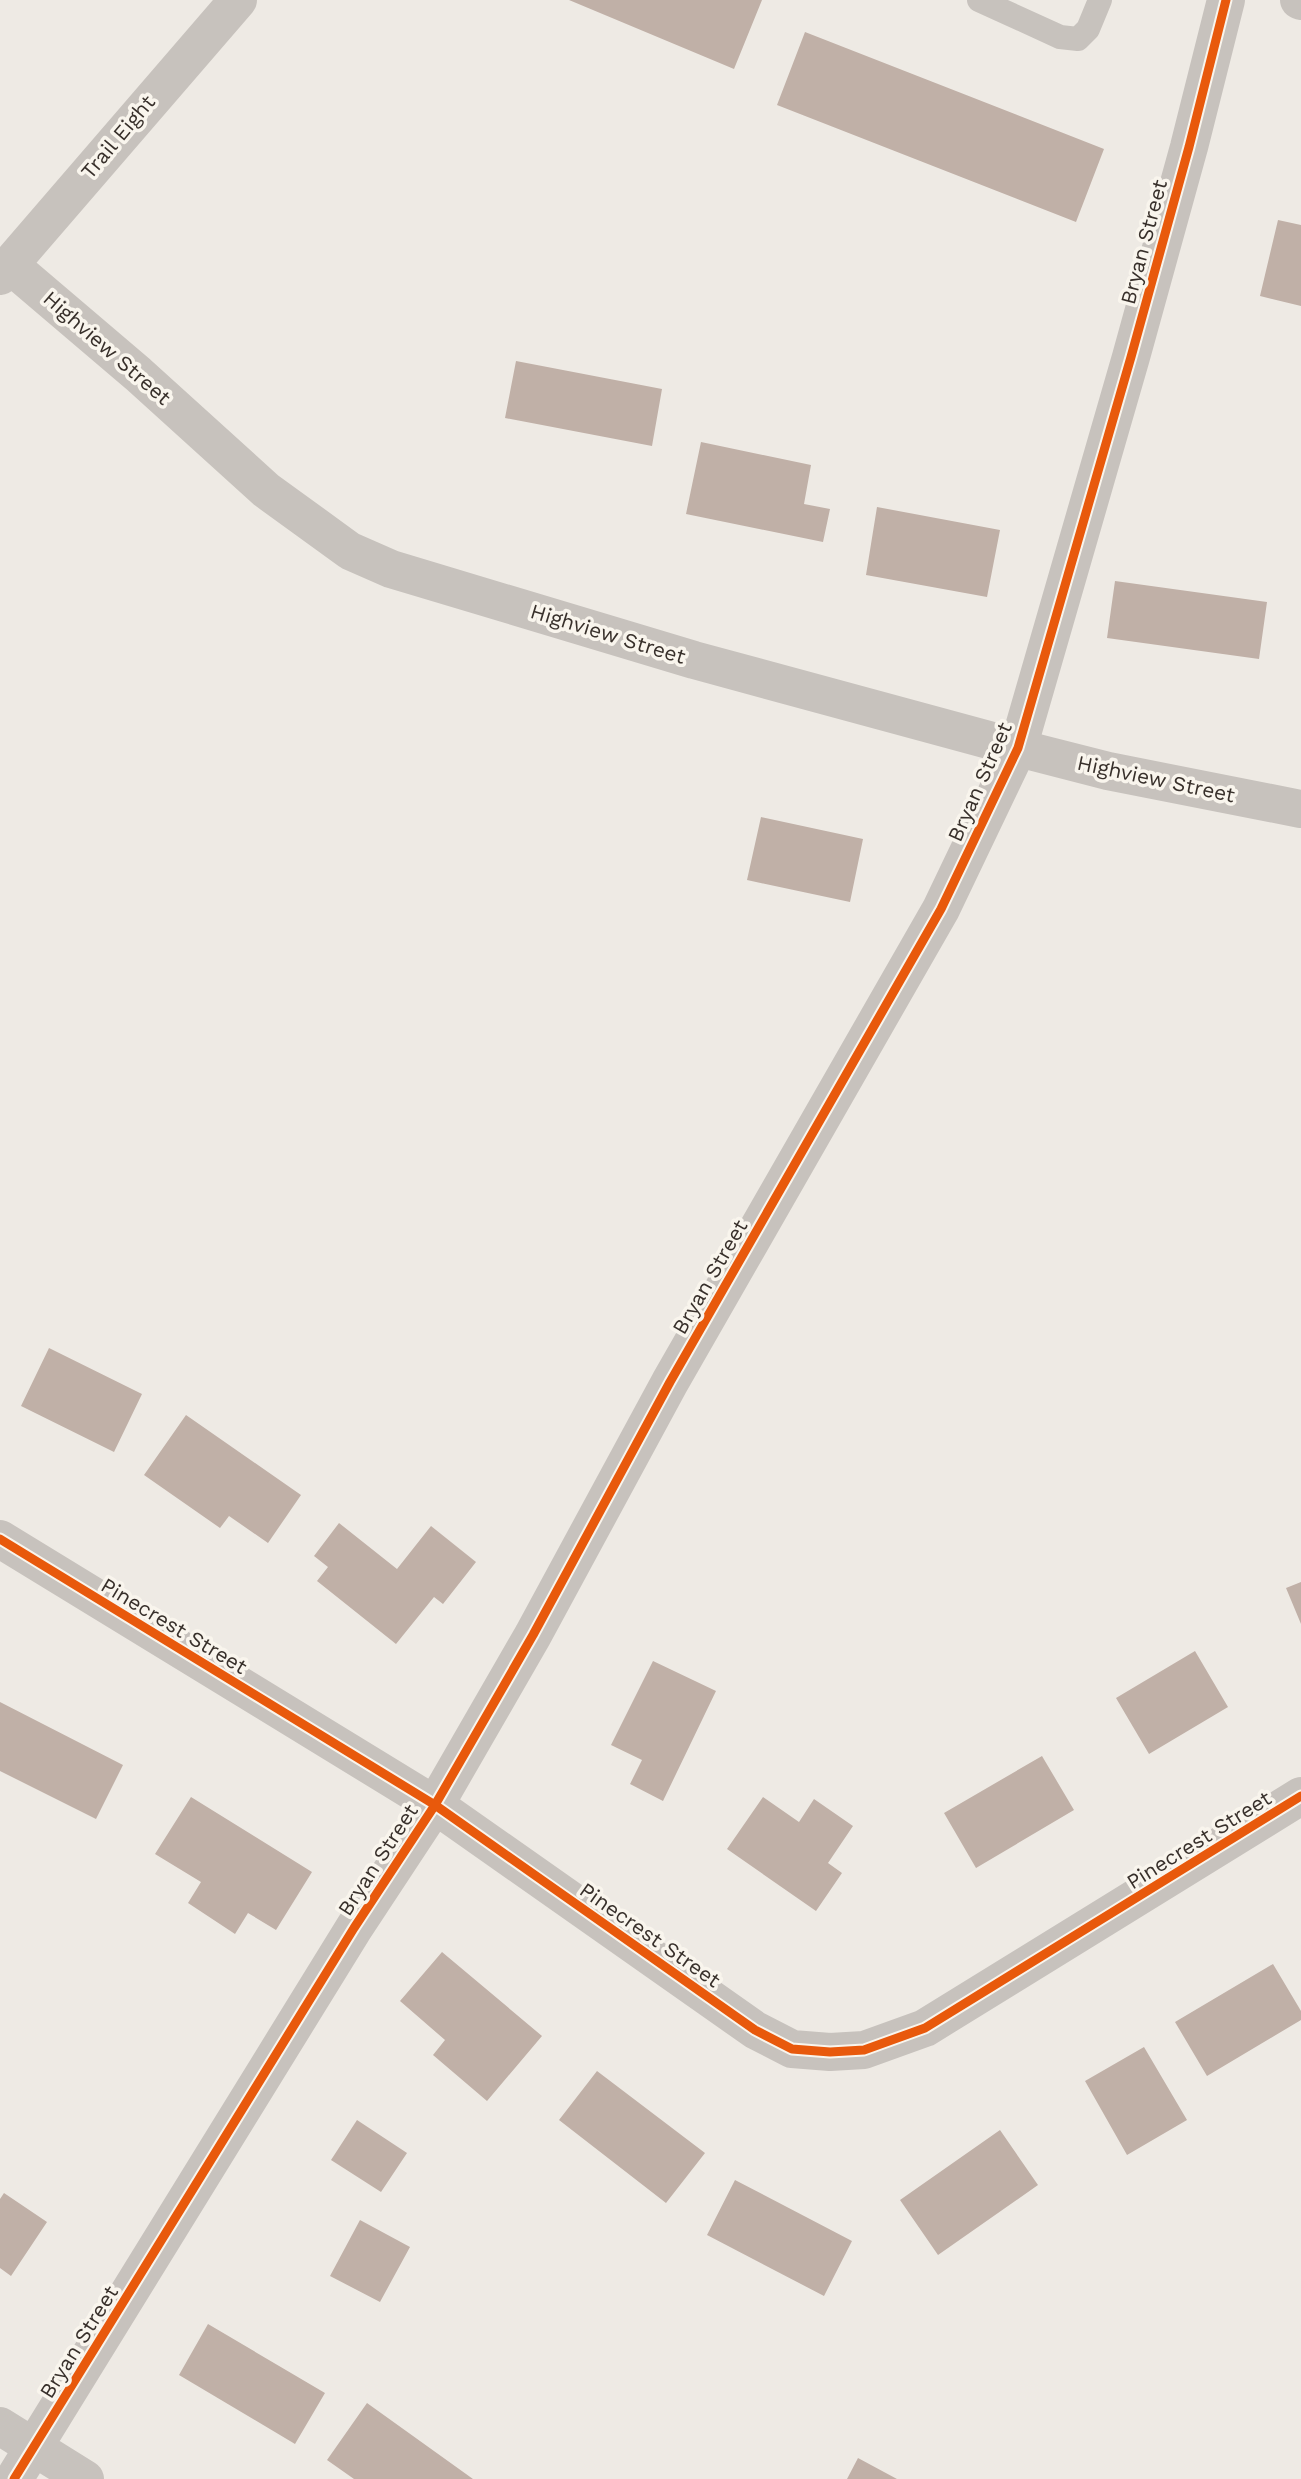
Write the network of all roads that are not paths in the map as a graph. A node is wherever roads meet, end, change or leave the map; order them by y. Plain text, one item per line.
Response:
1 (238, 0) edge
2 (979, 0) edge
3 (1100, 0) edge
4 (1226, 0) edge
5 (5, 271) edge
6 (1018, 748) junction
7 (1301, 810) edge
8 (0, 1539) edge
9 (1301, 1796) edge
10 (435, 1805) junction
11 (0, 2426) edge
12 (35, 2446) junction
13 (14, 2479) edge
14 (85, 2479) edge

1 - 5 street, Trail Eight
2 - 3 lane
4 - 6 street, Bryan Street
5 - 6 street, Highview Street
6 - 7 street, Highview Street
6 - 10 street, Bryan Street
8 - 10 street, Pinecrest Street
9 - 10 street, Pinecrest Street
10 - 12 street, Bryan Street
11 - 12 street
12 - 13 street, Bryan Street
12 - 14 street

